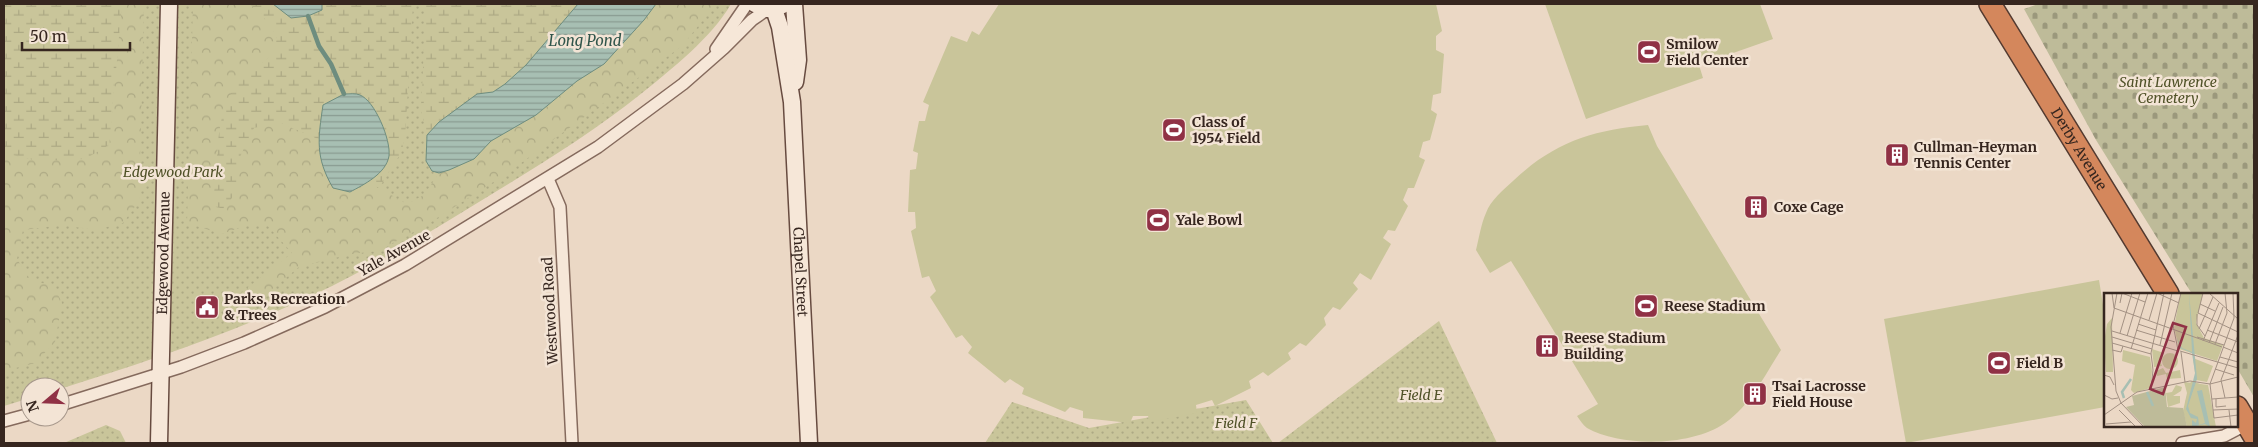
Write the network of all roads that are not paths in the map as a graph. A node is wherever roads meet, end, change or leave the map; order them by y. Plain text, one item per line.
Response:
1 (169, 4) edge
2 (747, 4) edge
3 (794, 4) edge
4 (1990, 4) edge
5 (771, 6) edge
6 (708, 62) junction
7 (792, 102) junction
8 (548, 179) junction
9 (2167, 293) edge
10 (160, 374) junction
11 (70, 402) edge
12 (20, 417) edge
13 (4, 421) edge
14 (2246, 422) edge
15 (159, 443) edge
16 (572, 443) edge
17 (809, 443) edge
18 (2182, 443) edge

1 - 10 street, Edgewood Avenue
2 - 6 street, Yale Avenue
3 - 7 street, Chapel Street
4 - 9 highway, Derby Avenue
5 - 6 street, Yale Avenue
5 - 7 street, Chapel Street
6 - 8 street, Yale Avenue
7 - 17 street, Chapel Street
8 - 10 street, Yale Avenue
8 - 16 street, Westwood Road
10 - 11 street, Yale Avenue
10 - 15 street, Edgewood Avenue
12 - 13 street
14 - 18 street

